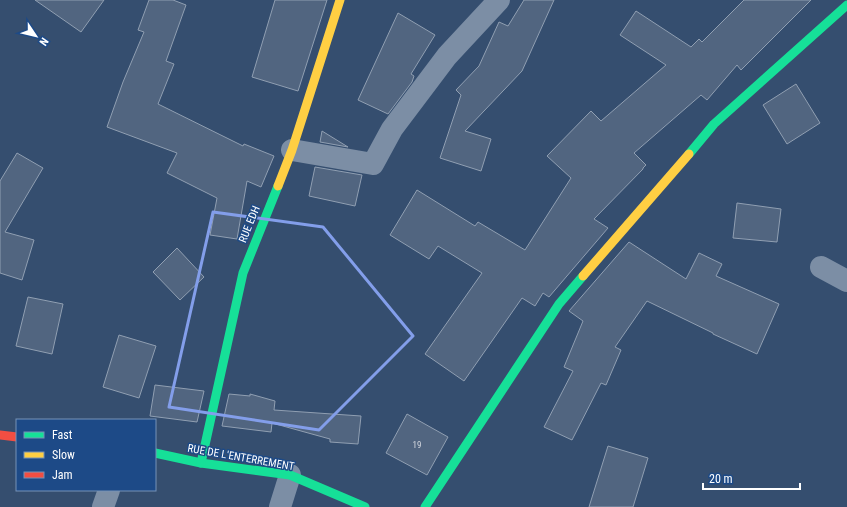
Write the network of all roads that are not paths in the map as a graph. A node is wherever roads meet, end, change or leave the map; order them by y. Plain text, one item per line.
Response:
1 (340, 0) edge
2 (499, 0) edge
3 (847, 5) edge
4 (292, 150) junction
5 (821, 267) dead end
6 (847, 281) edge
7 (0, 435) edge
8 (16, 437) edge
9 (156, 453) edge
10 (201, 463) junction
11 (290, 475) junction
12 (109, 491) edge
13 (103, 507) edge
14 (280, 507) edge
15 (365, 507) edge
16 (425, 507) edge

1 - 4 street, RUE EDH
2 - 4 street
3 - 16 street
4 - 10 street, RUE EDH
5 - 6 street
7 - 8 street
9 - 10 street, RUE DE L'ENTERREMENT
10 - 11 street, RUE DE L'ENTERREMENT
11 - 14 street
11 - 15 street, RUE DE L'ENTERREMENT
12 - 13 street

